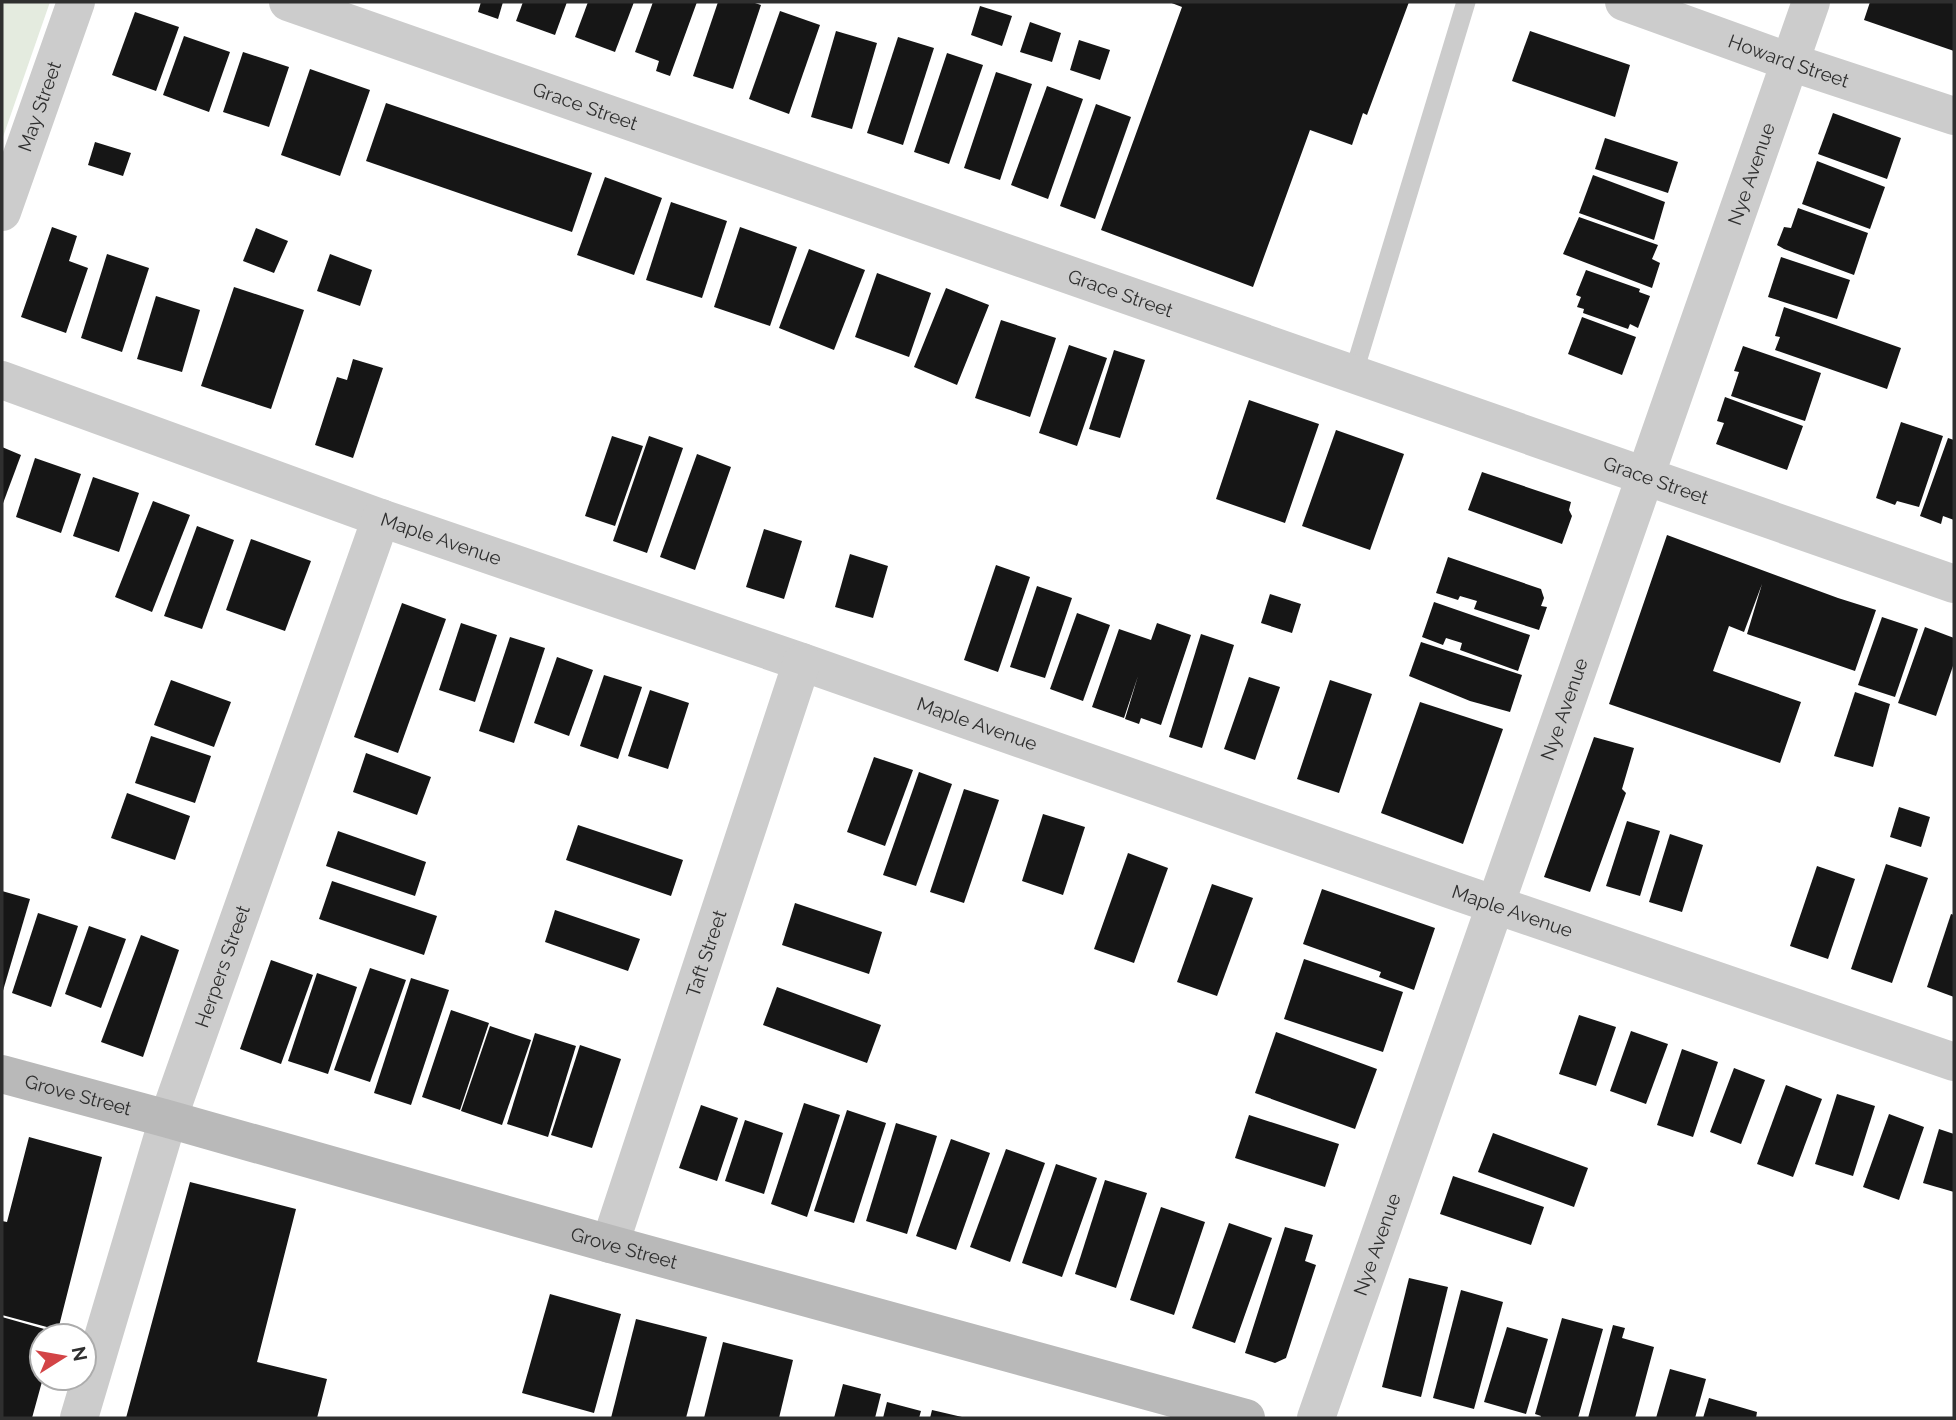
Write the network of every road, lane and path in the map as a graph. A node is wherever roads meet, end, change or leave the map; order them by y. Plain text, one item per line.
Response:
1 (76, 2) edge
2 (288, 2) edge
3 (1466, 2) edge
4 (1624, 2) edge
5 (1811, 2) edge
6 (1790, 62) junction
7 (1954, 116) edge
8 (2, 212) edge
9 (1353, 375) junction
10 (2, 380) edge
11 (1645, 477) junction
12 (381, 518) junction
13 (1954, 584) edge
14 (802, 662) junction
15 (1495, 904) junction
16 (1954, 1062) edge
17 (2, 1074) edge
18 (168, 1118) junction
19 (610, 1244) junction
20 (79, 1418) edge
21 (1246, 1418) edge
22 (1315, 1418) edge

1 - 8 street, May Street
2 - 9 street, Grace Street
3 - 9 lane
4 - 6 street, Howard Street
5 - 6 street, Nye Avenue
6 - 7 street, Howard Street
6 - 11 street, Nye Avenue
9 - 11 street, Grace Street
10 - 12 street, Maple Avenue
11 - 13 street, Grace Street
11 - 15 street, Nye Avenue
12 - 14 street, Maple Avenue
12 - 18 street, Herpers Street
14 - 15 street, Maple Avenue
14 - 19 street, Taft Street
15 - 16 street, Maple Avenue
15 - 22 street, Nye Avenue
17 - 18 main road, Grove Street
18 - 19 main road, Grove Street
18 - 20 street, Herpers Street
19 - 21 main road, Grove Street

